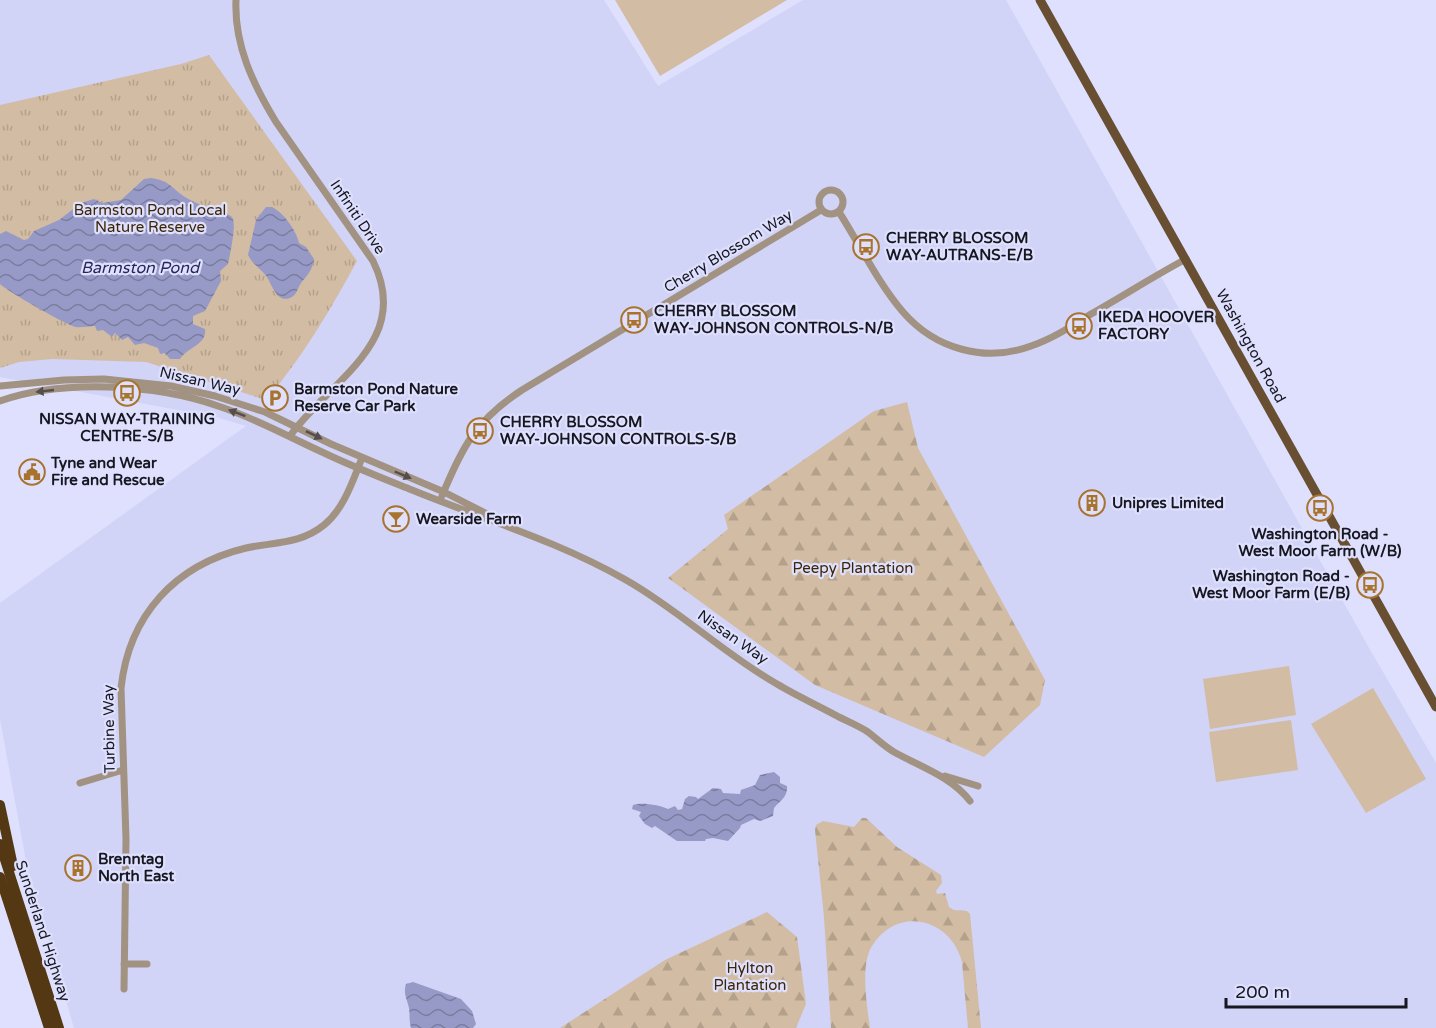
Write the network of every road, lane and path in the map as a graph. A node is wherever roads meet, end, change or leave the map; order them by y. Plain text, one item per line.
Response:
1 (236, 0) edge
2 (1040, 0) edge
3 (821, 210) junction
4 (839, 212) junction
5 (1186, 259) junction
6 (0, 386) edge
7 (0, 401) edge
8 (297, 427) junction
9 (290, 436) junction
10 (362, 458) junction
11 (358, 468) junction
12 (444, 492) junction
13 (440, 501) junction
14 (511, 527) junction
15 (1436, 707) edge
16 (123, 770) junction
17 (937, 774) junction
18 (80, 783) dead end
19 (978, 786) dead end
20 (970, 801) dead end
21 (0, 805) edge
22 (0, 844) edge
23 (0, 877) edge
24 (0, 883) edge
25 (9, 908) junction
26 (30, 942) junction
27 (124, 964) junction
28 (147, 964) dead end
29 (124, 989) dead end
30 (48, 1028) edge
31 (58, 1028) edge

1 - 8 street, Infiniti Drive
2 - 5 main road, Washington Road
3 - 4 street
3 - 4 street, Cherry Blossom Way
3 - 12 street, Cherry Blossom Way
4 - 5 street, Cherry Blossom Way
5 - 15 main road, Washington Road
6 - 8 street, Nissan Way
9 -> 7 street, Nissan Way
8 - 9 street, Infiniti Drive
8 -> 10 street, Nissan Way
9 - 11 street, Nissan Way
10 - 11 street, Turbine Way
10 -> 12 street, Nissan Way
11 - 13 street, Nissan Way
11 - 16 street, Turbine Way
12 - 13 street, Cherry Blossom Way
12 - 14 street, Nissan Way
13 - 14 street, Nissan Way
14 - 17 street, Nissan Way
16 - 18 street
16 - 27 street, Turbine Way
17 - 19 street
17 - 20 street
21 - 26 highway
22 - 26 highway, Sunderland Highway
23 - 25 highway, Sunderland Highway
24 - 25 highway
25 - 30 highway, Sunderland Highway
26 - 31 highway, Sunderland Highway
27 - 28 street
27 - 29 street, Turbine Way

